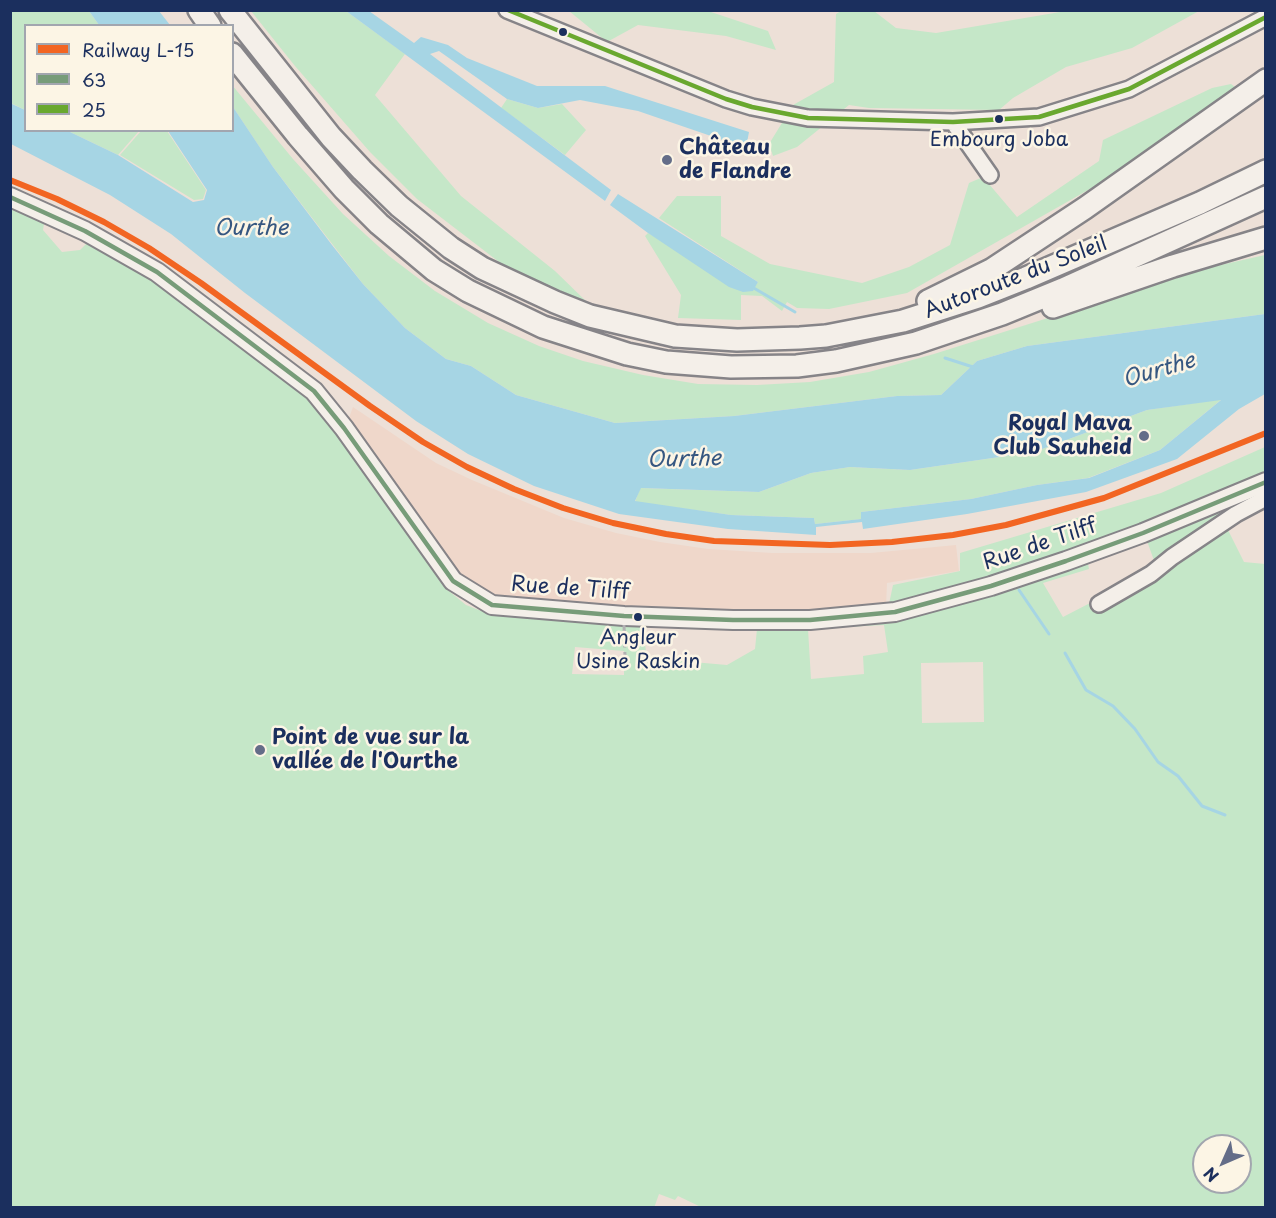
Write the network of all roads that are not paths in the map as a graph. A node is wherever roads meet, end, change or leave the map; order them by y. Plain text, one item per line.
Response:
1 (199, 10) edge
2 (230, 10) edge
3 (507, 10) edge
4 (1266, 17) edge
5 (209, 24) edge
6 (234, 56) edge
7 (1266, 80) edge
8 (953, 122) junction
9 (1266, 171) edge
10 (990, 175) dead end
11 (10, 197) edge
12 (1266, 197) edge
13 (1266, 238) edge
14 (1002, 314) junction
15 (892, 322) junction
16 (1266, 482) edge
17 (1266, 498) edge
18 (1099, 604) dead end

1 - 5 highway
2 - 15 highway, Autoroute du Soleil
3 - 8 street
4 - 8 street
6 - 14 highway, Autoroute du Soleil
7 - 15 highway
8 - 10 street
9 - 15 highway, Autoroute du Soleil
11 - 16 main road, Rue de Tilff
12 - 14 highway, Autoroute du Soleil
13 - 14 highway
17 - 18 street

